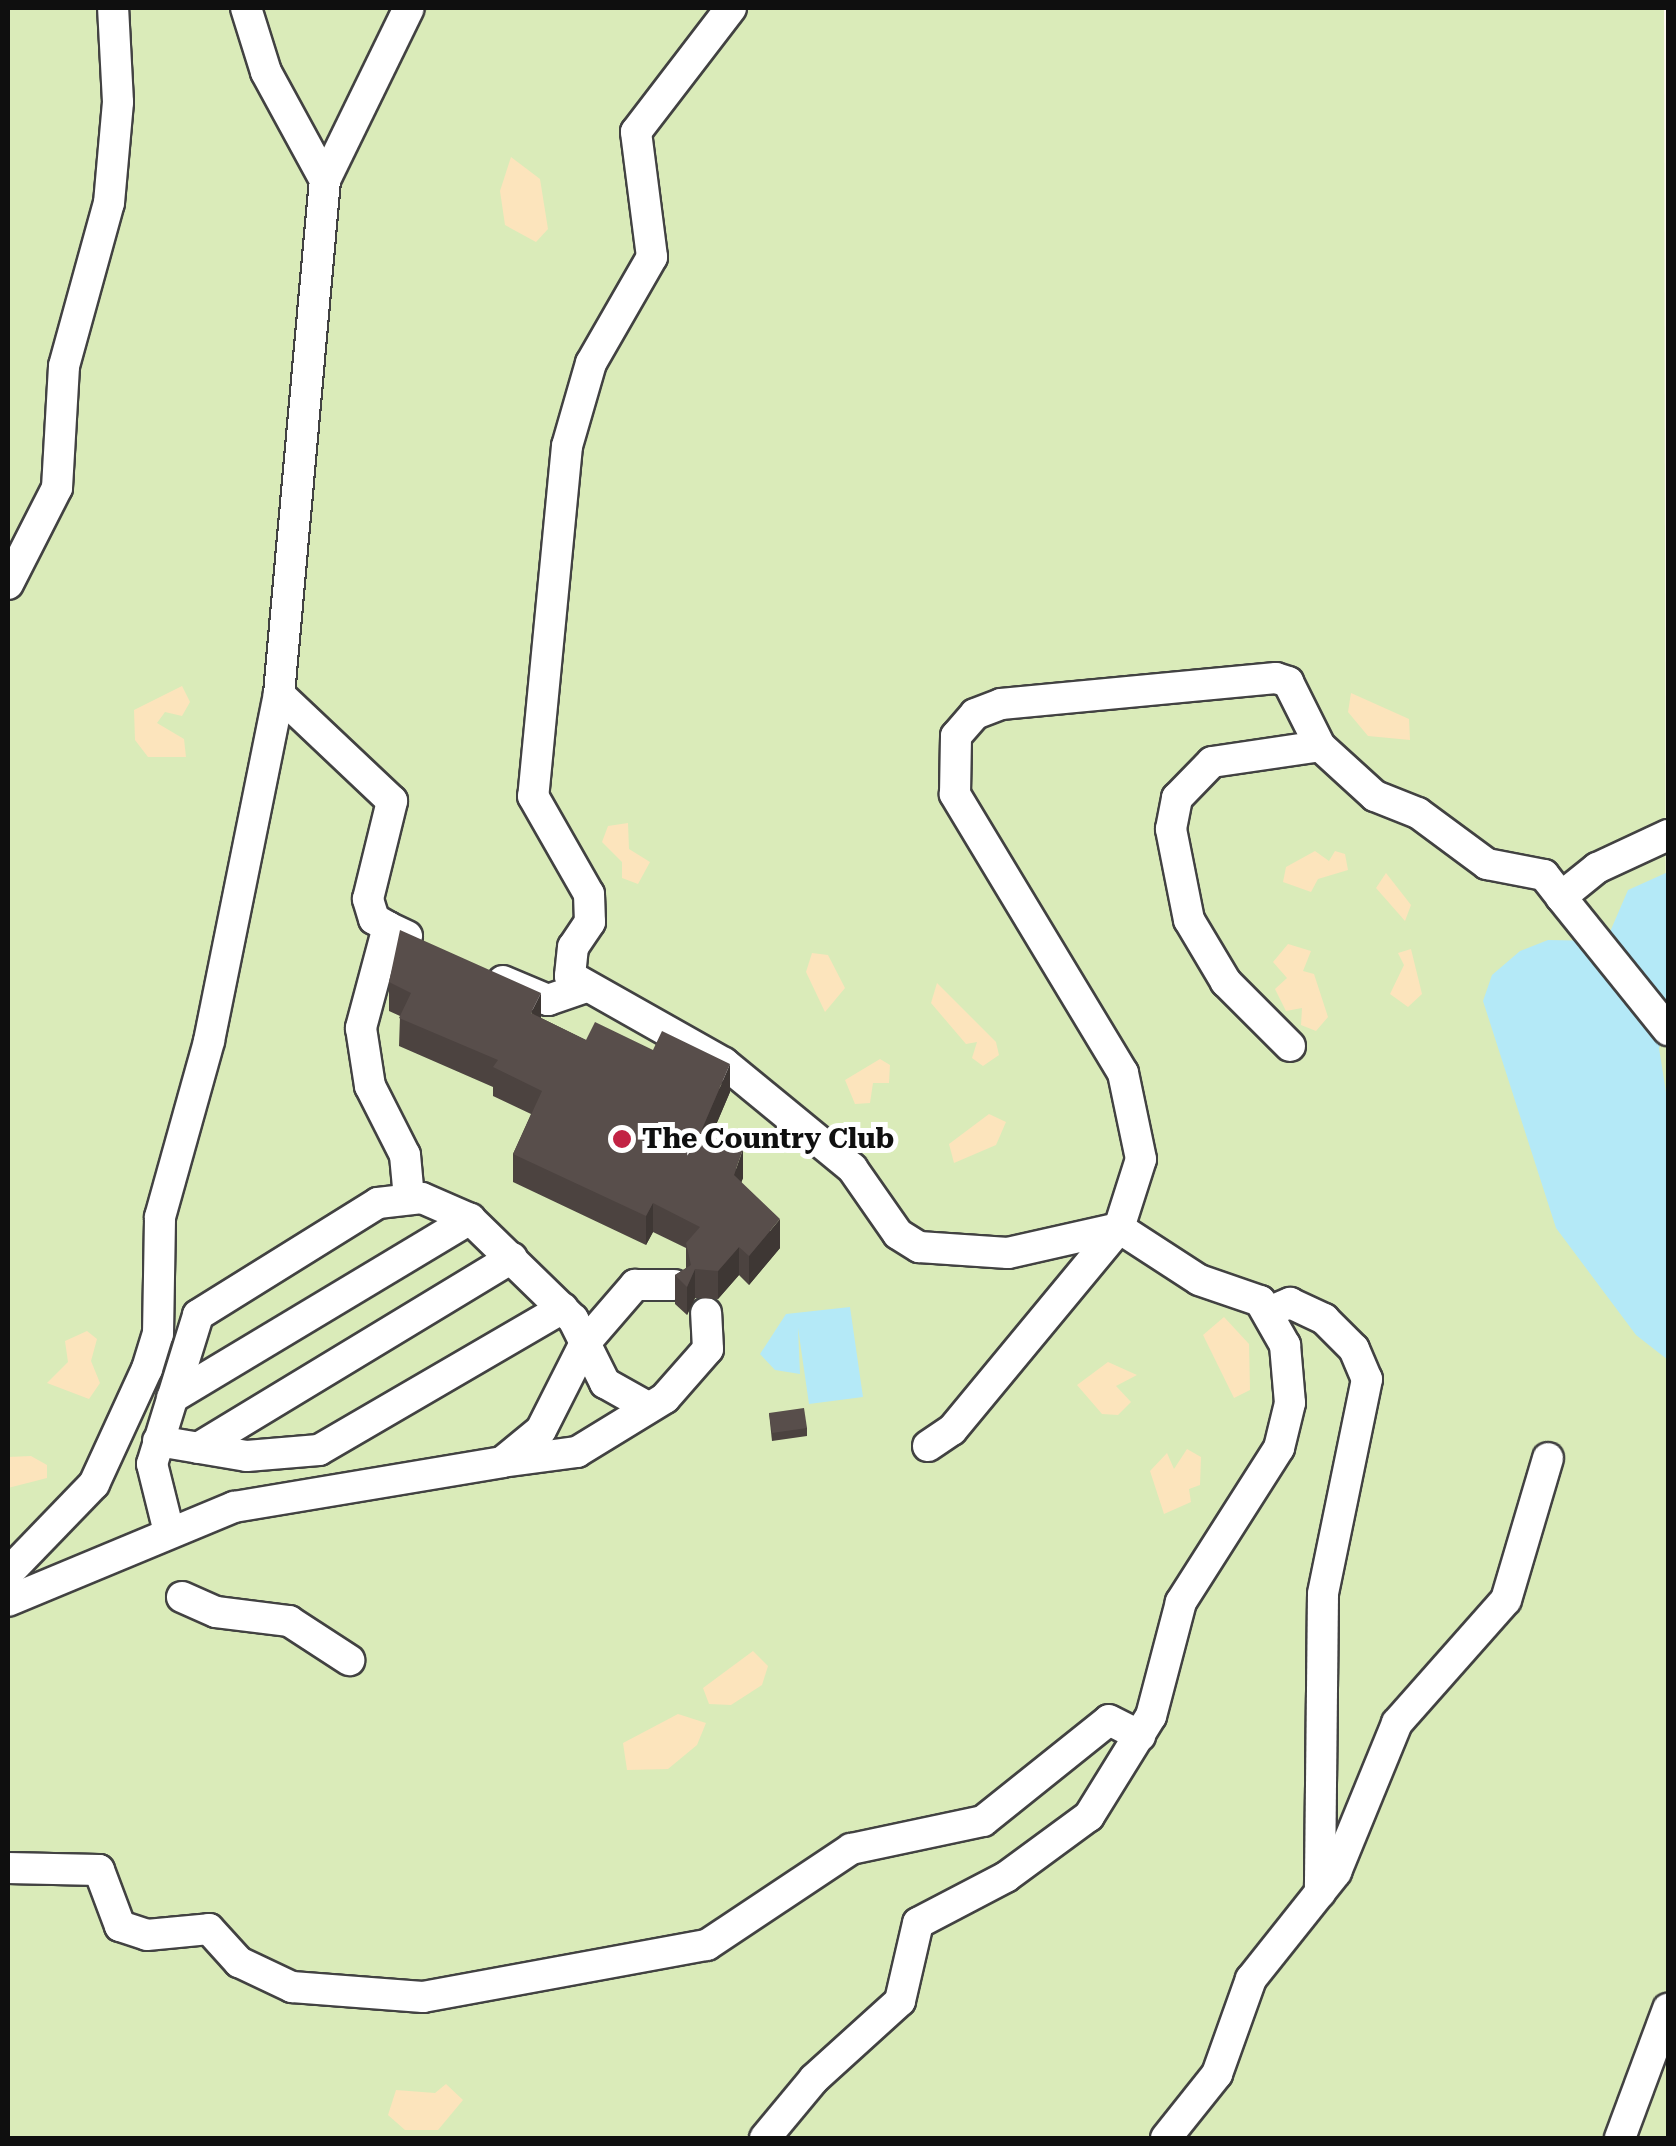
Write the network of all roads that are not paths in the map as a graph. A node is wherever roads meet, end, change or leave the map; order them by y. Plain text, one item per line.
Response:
1 (112, 8) edge
2 (246, 8) edge
3 (409, 8) edge
4 (731, 8) edge
5 (326, 180) junction
6 (8, 584) edge
7 (279, 694) junction
8 (1320, 746) junction
9 (1668, 836) edge
10 (1561, 897) junction
11 (388, 927) junction
12 (430, 947) edge
13 (475, 968) edge
14 (584, 988) junction
15 (1668, 1030) edge
16 (1290, 1046) dead end
17 (408, 1198) junction
18 (470, 1219) junction
19 (1119, 1228) junction
20 (512, 1258) junction
21 (674, 1284) edge
22 (563, 1308) junction
23 (1271, 1311) junction
24 (706, 1312) dead end
25 (585, 1342) junction
26 (172, 1398) junction
27 (646, 1406) junction
28 (158, 1441) junction
29 (928, 1446) dead end
30 (198, 1448) junction
31 (1548, 1458) dead end
32 (502, 1462) junction
33 (168, 1528) junction
34 (8, 1573) edge
35 (182, 1597) dead end
36 (8, 1601) edge
37 (349, 1660) dead end
38 (1140, 1736) junction
39 (8, 1868) edge
40 (1320, 1892) junction
41 (1668, 2009) edge
42 (765, 2138) edge
43 (1166, 2138) edge
44 (1620, 2138) edge

1 - 6 lane
2 - 5 lane
3 - 5 lane
4 - 14 lane
5 - 7 lane
7 - 11 lane
7 - 34 lane
8 - 10 lane
8 - 16 lane
8 - 19 lane
9 - 10 lane
10 - 15 lane
11 - 12 lane
11 - 17 lane
13 - 14 lane
14 - 19 lane
17 - 18 lane
17 - 26 lane
18 - 20 lane
18 - 26 lane
19 - 23 lane
19 - 29 lane
20 - 22 lane
20 - 30 lane
21 - 25 lane
22 - 25 lane
22 - 30 lane
23 - 38 lane
23 - 40 lane
24 - 27 lane
25 - 27 lane
25 - 32 lane
26 - 28 lane
27 - 32 lane
28 - 30 lane
28 - 33 lane
31 - 40 lane
32 - 33 lane
33 - 36 lane
35 - 37 lane
38 - 39 lane
38 - 42 lane
40 - 43 lane
41 - 44 lane

